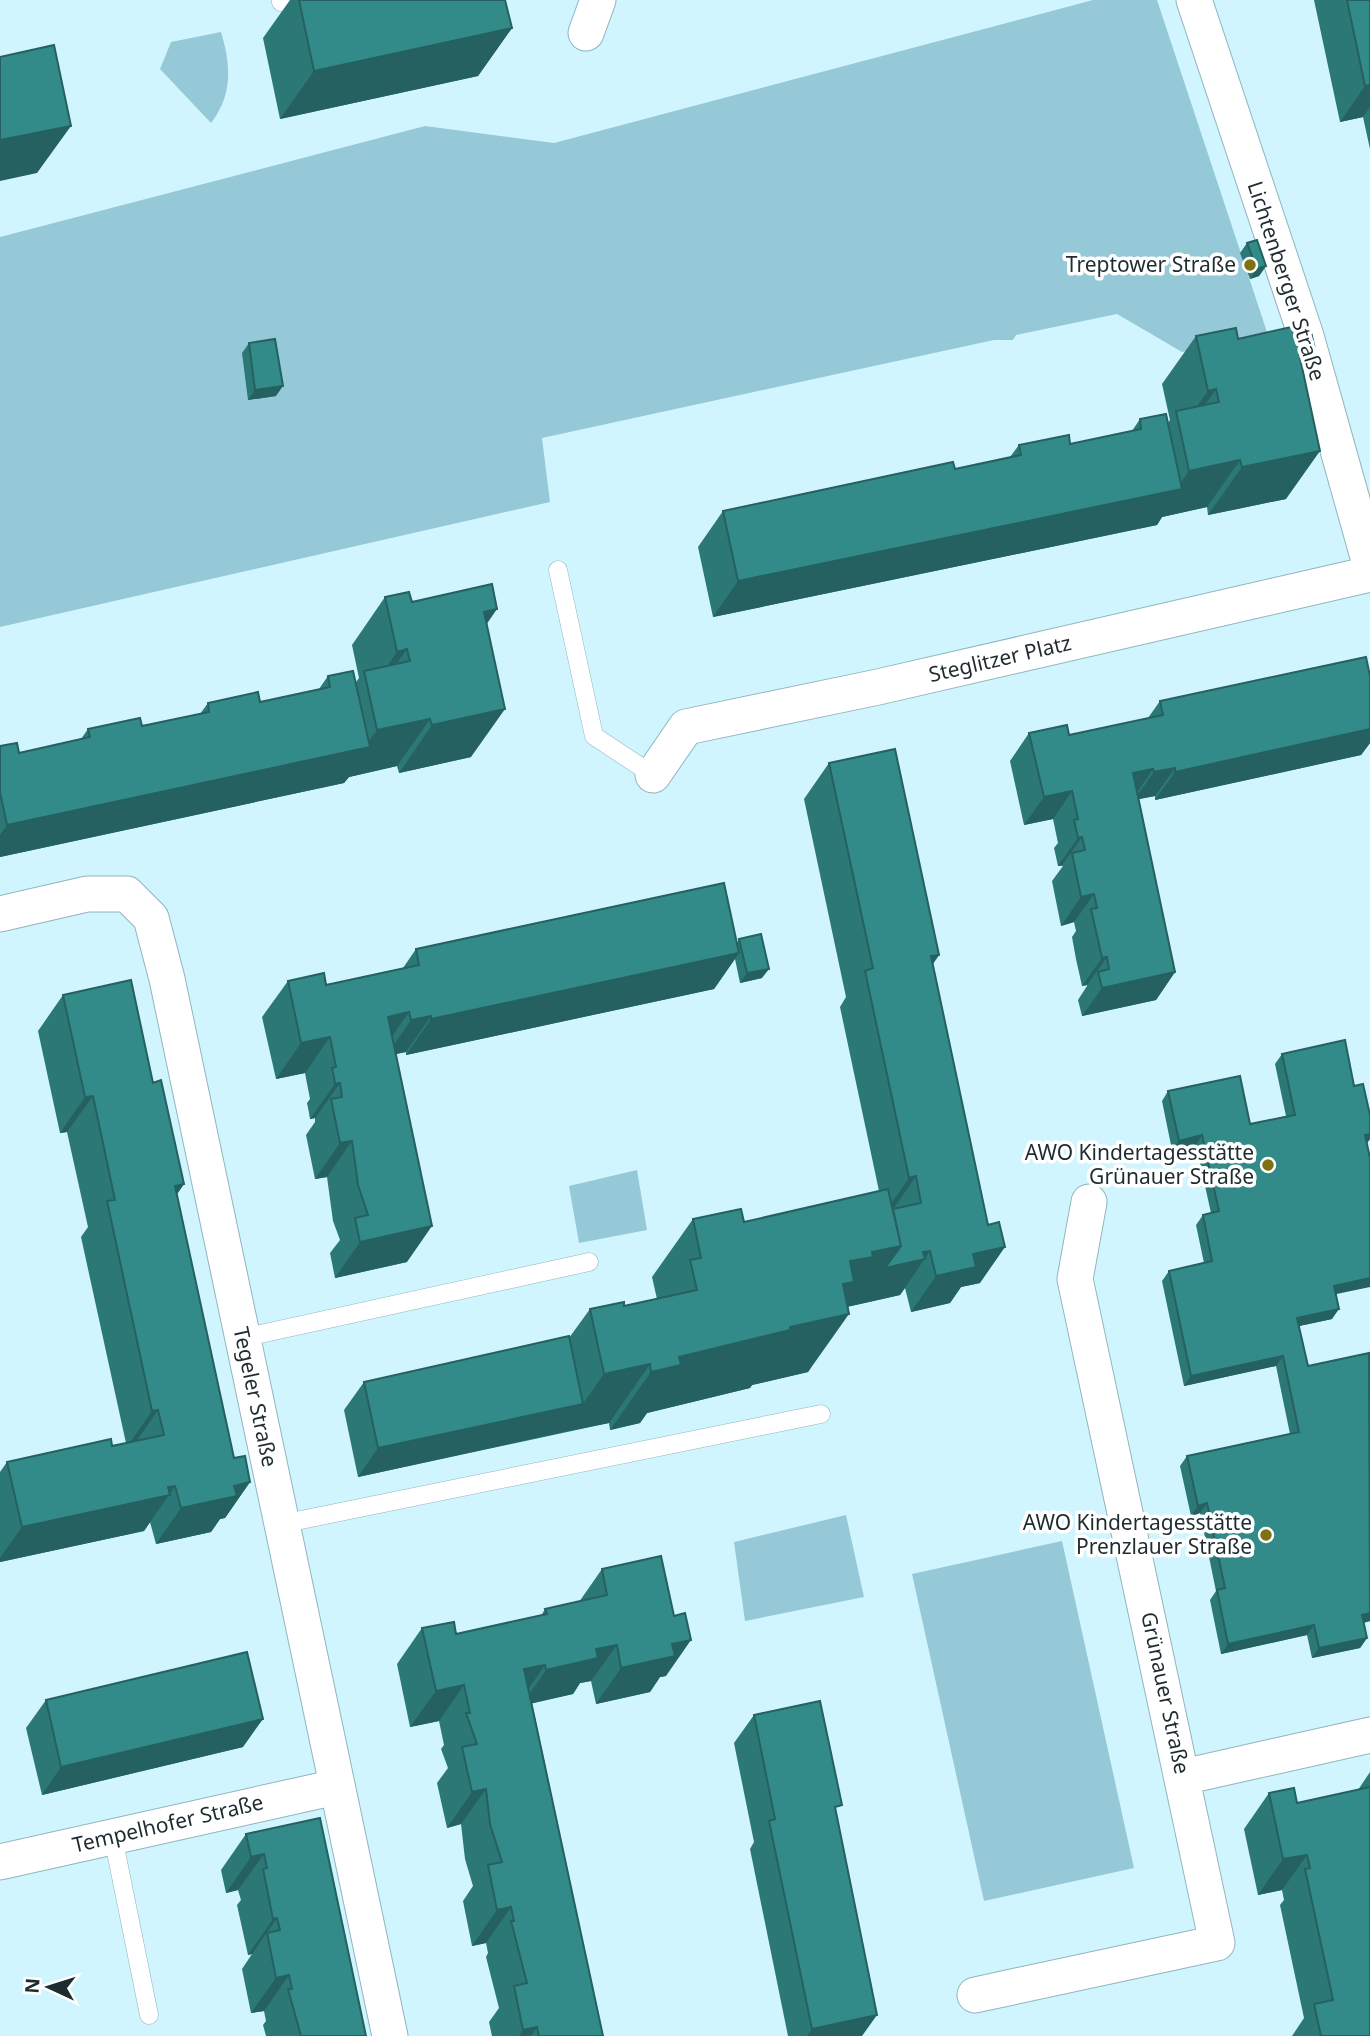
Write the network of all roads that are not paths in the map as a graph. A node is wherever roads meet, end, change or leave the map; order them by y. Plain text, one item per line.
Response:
1 (598, 0) edge
2 (1194, 0) edge
3 (586, 33) dead end
4 (1370, 564) edge
5 (558, 570) dead end
6 (1370, 574) edge
7 (653, 775) joint
8 (0, 914) edge
9 (1089, 1202) dead end
10 (589, 1262) dead end
11 (242, 1338) junction
12 (821, 1414) dead end
13 (281, 1524) junction
14 (1370, 1735) edge
15 (1183, 1777) junction
16 (336, 1787) junction
17 (113, 1837) junction
18 (0, 1862) edge
19 (975, 1995) dead end
20 (149, 2015) dead end
21 (390, 2036) edge

1 - 3 street
2 - 4 street, Lichtenberger Straße
5 - 7 lane
6 - 7 street, Steglitzer Platz
8 - 11 street, Tegeler Straße
9 - 15 street, Grünauer Straße
10 - 11 lane
11 - 13 street, Tegeler Straße
12 - 13 lane
13 - 16 street, Tegeler Straße
14 - 15 street
15 - 19 street, Grünauer Straße
16 - 17 street, Tempelhofer Straße
16 - 21 street, Tegeler Straße
17 - 18 street, Tempelhofer Straße
17 - 20 lane

